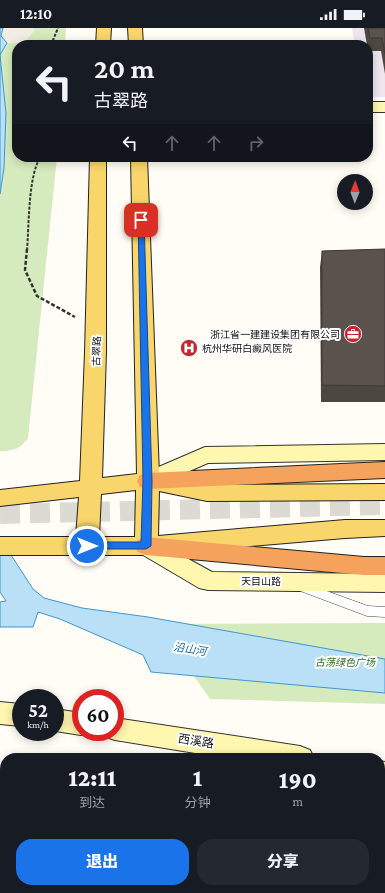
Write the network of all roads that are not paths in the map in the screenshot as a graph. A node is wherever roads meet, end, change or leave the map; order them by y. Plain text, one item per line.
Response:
1 (104, 28) edge
2 (135, 28) edge
3 (103, 40) edge
4 (136, 40) edge
5 (373, 107) edge
6 (385, 107) edge
7 (98, 162) edge
8 (139, 162) edge
9 (385, 452) edge
10 (385, 470) edge
11 (148, 481) junction
12 (91, 489) junction
13 (385, 492) edge
14 (5, 498) edge
15 (385, 528) edge
16 (0, 546) edge
17 (87, 546) junction
18 (146, 546) junction
19 (385, 566) edge
20 (286, 581) junction
21 (385, 583) edge
22 (385, 612) edge
23 (0, 713) edge
24 (12, 714) edge
25 (124, 729) edge
26 (269, 753) edge

1 - 3 main road
2 - 4 main road
5 - 6 main road
7 - 12 main road, 古翠路
8 - 11 main road
9 - 11 main road
10 - 11 highway
11 - 12 main road
11 - 13 main road
11 - 18 main road
12 - 14 main road
12 - 17 main road, 古翠路
15 - 18 main road, 天目山路
16 - 17 main road, 天目山路
17 - 18 main road, 天目山路
18 - 19 highway
18 - 20 main road, 天目山路
20 - 21 main road, 天目山路
20 - 22 lane
23 - 24 main road
25 - 26 main road, 西溪路

